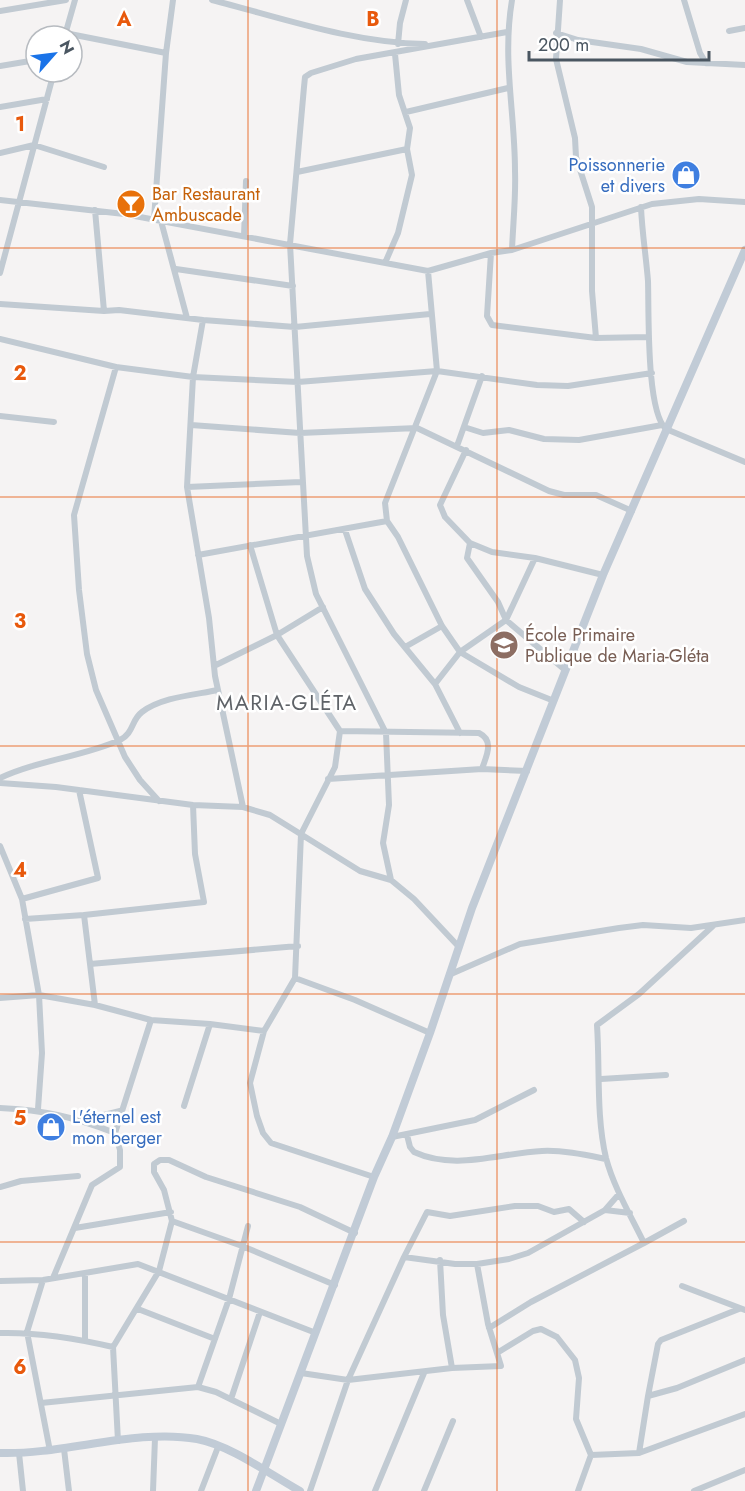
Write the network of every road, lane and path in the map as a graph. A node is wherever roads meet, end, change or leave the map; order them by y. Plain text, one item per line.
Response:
1 (66, 0) edge
2 (75, 0) edge
3 (173, 0) edge
4 (212, 0) edge
5 (406, 0) edge
6 (467, 0) edge
7 (512, 0) edge
8 (560, 0) edge
9 (684, 0) edge
10 (0, 11) edge
11 (68, 24) edge
12 (745, 28) edge
13 (729, 31) dead end
14 (507, 32) junction
15 (556, 33) junction
16 (481, 37) junction
17 (84, 38) edge
18 (398, 44) junction
19 (434, 44) junction
20 (166, 53) junction
21 (395, 54) junction
22 (24, 62) edge
23 (706, 63) junction
24 (745, 65) edge
25 (0, 66) edge
26 (51, 84) edge
27 (508, 88) junction
28 (47, 99) junction
29 (0, 107) edge
30 (406, 112) junction
31 (34, 146) junction
32 (407, 149) junction
33 (0, 153) edge
34 (104, 167) dead end
35 (297, 172) junction
36 (246, 181) dead end
37 (0, 200) edge
38 (19, 201) junction
39 (745, 202) edge
40 (641, 207) junction
41 (95, 210) junction
42 (157, 220) junction
43 (594, 222) junction
44 (244, 236) junction
45 (290, 244) junction
46 (512, 250) junction
47 (745, 250) edge
48 (491, 253) junction
49 (385, 263) junction
50 (176, 269) junction
51 (428, 271) junction
52 (0, 273) edge
53 (293, 286) junction
54 (0, 304) edge
55 (104, 311) junction
56 (430, 314) junction
57 (187, 318) junction
58 (203, 320) junction
59 (295, 327) junction
60 (649, 337) junction
61 (596, 338) junction
62 (0, 339) edge
63 (116, 367) junction
64 (437, 371) junction
65 (652, 373) junction
66 (482, 376) junction
67 (193, 377) junction
68 (298, 381) junction
69 (0, 416) edge
70 (54, 422) dead end
71 (191, 425) junction
72 (664, 427) junction
73 (417, 428) junction
74 (464, 428) junction
75 (300, 433) junction
76 (457, 446) junction
77 (466, 450) junction
78 (745, 462) edge
79 (301, 482) junction
80 (187, 487) junction
81 (632, 511) junction
82 (387, 521) junction
83 (345, 530) junction
84 (305, 537) junction
85 (470, 543) junction
86 (250, 545) junction
87 (198, 555) junction
88 (535, 558) junction
89 (603, 574) junction
90 (323, 607) junction
91 (506, 620) junction
92 (442, 626) junction
93 (277, 635) junction
94 (405, 647) junction
95 (460, 652) junction
96 (214, 666) junction
97 (565, 670) junction
98 (435, 684) junction
99 (218, 690) junction
100 (554, 701) junction
101 (340, 731) junction
102 (386, 733) junction
103 (460, 733) junction
104 (119, 740) junction
105 (482, 769) junction
106 (527, 771) junction
107 (388, 777) junction
108 (0, 778) edge
109 (328, 779) junction
110 (0, 783) edge
111 (79, 790) junction
112 (160, 802) junction
113 (193, 805) junction
114 (243, 807) junction
115 (301, 834) junction
116 (0, 846) edge
117 (391, 880) junction
118 (22, 898) junction
119 (84, 915) junction
120 (25, 919) junction
121 (745, 920) edge
122 (714, 925) junction
123 (298, 946) junction
124 (459, 947) junction
125 (90, 963) junction
126 (451, 974) junction
127 (295, 978) junction
128 (39, 995) junction
129 (0, 998) edge
130 (95, 1005) junction
131 (151, 1020) junction
132 (210, 1024) junction
133 (264, 1031) junction
134 (430, 1033) junction
135 (666, 1075) dead end
136 (601, 1079) junction
137 (534, 1090) dead end
138 (184, 1106) dead end
139 (0, 1108) edge
140 (38, 1109) junction
141 (120, 1111) junction
142 (83, 1121) junction
143 (115, 1133) junction
144 (407, 1135) junction
145 (392, 1137) junction
146 (606, 1160) junction
147 (78, 1176) dead end
148 (374, 1177) junction
149 (0, 1187) edge
150 (620, 1194) junction
151 (605, 1210) junction
152 (171, 1212) junction
153 (630, 1213) junction
154 (172, 1221) junction
155 (684, 1221) dead end
156 (584, 1222) junction
157 (248, 1226) dead end
158 (75, 1228) junction
159 (355, 1233) junction
160 (644, 1243) junction
161 (242, 1246) junction
162 (404, 1257) junction
163 (440, 1260) junction
164 (477, 1264) junction
165 (159, 1271) junction
166 (85, 1273) junction
167 (53, 1278) junction
168 (43, 1280) junction
169 (0, 1281) edge
170 (335, 1285) junction
171 (682, 1286) dead end
172 (229, 1299) junction
173 (138, 1309) junction
174 (742, 1309) edge
175 (260, 1312) junction
176 (489, 1328) junction
177 (27, 1332) junction
178 (0, 1333) edge
179 (316, 1333) junction
180 (85, 1339) junction
181 (215, 1339) junction
182 (113, 1347) junction
183 (497, 1353) junction
184 (745, 1360) edge
185 (452, 1368) junction
186 (301, 1373) junction
187 (423, 1373) junction
188 (348, 1380) junction
189 (198, 1387) junction
190 (117, 1394) junction
191 (648, 1396) junction
192 (231, 1399) junction
193 (40, 1403) junction
194 (745, 1414) edge
195 (453, 1421) dead end
196 (281, 1424) junction
197 (155, 1438) junction
198 (118, 1441) junction
199 (218, 1447) junction
200 (64, 1449) junction
201 (50, 1451) junction
202 (0, 1453) edge
203 (19, 1453) junction
204 (639, 1453) junction
205 (591, 1455) junction
206 (745, 1470) edge
207 (264, 1472) junction
208 (284, 1487) edge
209 (23, 1491) edge
210 (69, 1491) edge
211 (153, 1491) edge
212 (201, 1491) edge
213 (256, 1491) edge
214 (300, 1491) edge
215 (310, 1491) edge
216 (375, 1491) edge
217 (424, 1491) edge
218 (578, 1491) edge
219 (694, 1491) edge

1 - 10 street
2 - 11 street
3 - 20 street
4 - 18 street
5 - 18 street
6 - 16 street
7 - 14 street
8 - 15 street
9 - 23 street
12 - 13 street
14 - 16 street
14 - 27 street
15 - 23 street
15 - 43 street
16 - 19 street
17 - 20 street
18 - 19 street
19 - 21 street
20 - 42 street
21 - 30 street
21 - 35 street
22 - 25 street
23 - 24 street
26 - 28 street
27 - 30 street
27 - 46 street
28 - 29 street
28 - 31 street
30 - 32 street
31 - 33 street
31 - 34 street
31 - 38 street
32 - 35 street
32 - 49 street
35 - 45 street
36 - 44 street
37 - 38 street
38 - 41 street
38 - 52 street
39 - 40 street
40 - 43 street
40 - 60 street
41 - 42 street
41 - 55 street
42 - 44 street
42 - 50 street
43 - 46 street
43 - 61 street
44 - 45 street
45 - 49 street
45 - 53 street
46 - 48 street
47 - 72 street
48 - 51 street
48 - 61 street
49 - 51 street
50 - 53 street
50 - 57 street
51 - 56 street
53 - 59 street
54 - 55 street
55 - 57 street
56 - 59 street
56 - 64 street
57 - 58 street
58 - 59 street
58 - 67 street
59 - 68 street
60 - 61 street
60 - 65 street
62 - 63 street
63 - 67 street
63 - 104 street
64 - 66 street
64 - 68 street
64 - 73 street
65 - 66 street
65 - 72 street
66 - 74 street
67 - 68 street
67 - 71 street
68 - 75 street
69 - 70 street
71 - 75 street
71 - 80 street
72 - 74 street
72 - 78 street
72 - 81 street
73 - 75 street
73 - 76 street
73 - 82 street
74 - 76 street
75 - 79 street
76 - 77 street
77 - 81 street
77 - 85 street
79 - 80 street
79 - 84 street
80 - 87 street
81 - 89 street
82 - 83 street
82 - 92 street
83 - 84 street
83 - 94 street
84 - 86 street
84 - 90 street
85 - 88 street
85 - 91 street
86 - 87 street
86 - 93 street
87 - 96 street
88 - 89 street
88 - 91 street
89 - 97 street
90 - 93 street
90 - 102 street
91 - 95 street
91 - 97 street
92 - 94 street
92 - 95 street
93 - 96 street
93 - 101 street
94 - 98 street
95 - 98 street
95 - 100 street
96 - 99 street
97 - 100 street
98 - 103 street
99 - 104 street
99 - 114 street
100 - 106 street
101 - 102 street
101 - 109 street
102 - 103 street
102 - 107 street
103 - 105 street
104 - 108 street
104 - 112 street
105 - 106 street
105 - 107 street
106 - 124 street
107 - 109 street
107 - 117 street
109 - 115 street
110 - 111 street
111 - 112 street
111 - 118 street
112 - 113 street
113 - 114 street
113 - 119 street
114 - 115 street
115 - 117 street
115 - 123 street
116 - 118 street
117 - 124 street
118 - 120 street
119 - 120 street
119 - 125 street
120 - 128 street
121 - 122 street
122 - 126 street
122 - 136 street
123 - 125 street
123 - 127 street
124 - 126 street
125 - 130 street
126 - 134 street
127 - 133 street
127 - 134 street
128 - 129 street
128 - 130 street
128 - 140 street
130 - 131 street
131 - 132 street
131 - 141 street
132 - 133 street
132 - 138 street
133 - 148 street
134 - 145 street
135 - 136 street
136 - 146 street
137 - 144 street
139 - 140 street
140 - 142 street
141 - 142 street
141 - 143 street
142 - 143 street
143 - 158 street
144 - 145 street
144 - 146 street
145 - 148 street
146 - 150 street
147 - 149 street
148 - 159 street
150 - 151 street
150 - 153 street
151 - 153 street
151 - 156 street
152 - 154 street
152 - 158 street
152 - 159 street
153 - 160 street
154 - 161 street
154 - 165 street
155 - 160 street
156 - 162 street
156 - 164 street
157 - 161 street
158 - 167 street
159 - 170 street
160 - 176 street
161 - 170 street
161 - 172 street
162 - 163 street
162 - 188 street
163 - 164 street
163 - 185 street
164 - 176 street
165 - 166 street
165 - 172 street
165 - 173 street
166 - 167 street
166 - 180 street
167 - 168 street
168 - 169 street
168 - 177 street
170 - 179 street
171 - 174 street
172 - 175 street
172 - 181 street
173 - 181 street
173 - 182 street
174 - 191 street
175 - 179 street
175 - 192 street
176 - 183 street
177 - 178 street
177 - 180 street
177 - 193 street
179 - 186 street
180 - 182 street
181 - 189 street
182 - 190 street
183 - 185 street
183 - 205 street
184 - 191 street
185 - 187 street
186 - 188 street
186 - 196 street
187 - 188 street
187 - 216 street
188 - 215 street
189 - 190 street
189 - 192 street
190 - 193 street
190 - 198 street
191 - 204 street
192 - 196 street
193 - 201 street
194 - 204 street
195 - 217 street
196 - 207 street
197 - 198 street
197 - 199 street
197 - 211 street
198 - 200 street
199 - 207 street
199 - 212 street
200 - 201 street
200 - 210 street
201 - 203 street
202 - 203 street
203 - 209 street
204 - 205 street
205 - 218 street
206 - 219 street
207 - 208 street
207 - 213 street
208 - 214 street

